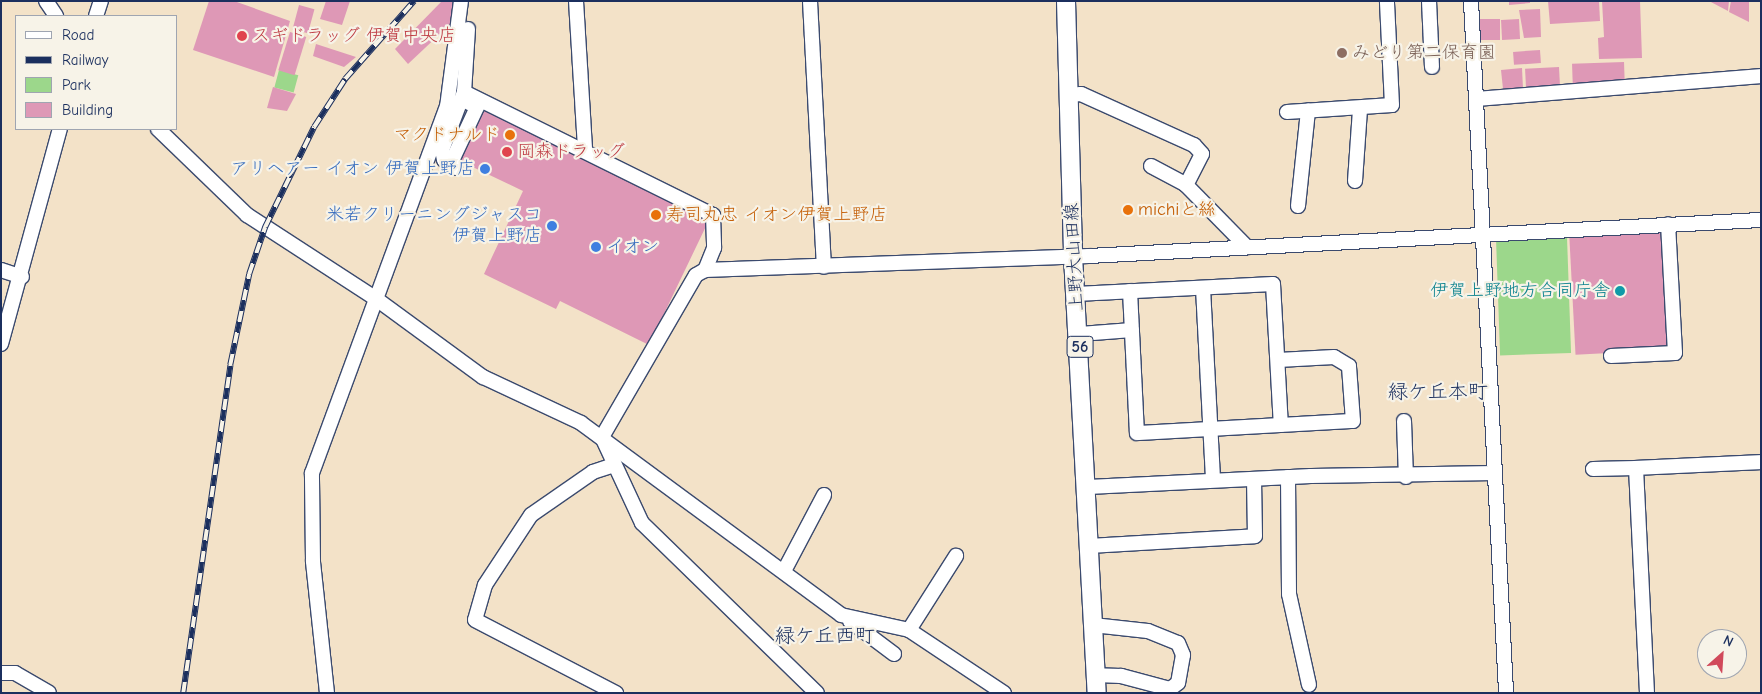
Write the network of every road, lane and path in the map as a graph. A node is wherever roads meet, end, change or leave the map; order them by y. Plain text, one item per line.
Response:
1 (46, 1) edge
2 (101, 1) edge
3 (461, 1) edge
4 (469, 1) edge
5 (576, 1) edge
6 (810, 1) edge
7 (1066, 1) edge
8 (1387, 1) edge
9 (1429, 1) edge
10 (1471, 1) edge
11 (55, 15) edge
12 (96, 15) edge
13 (1432, 67) dead end
14 (1761, 76) edge
15 (1069, 95) junction
16 (464, 96) junction
17 (1477, 99) junction
18 (1360, 110) junction
19 (1308, 111) junction
20 (1287, 112) dead end
21 (60, 130) edge
22 (159, 130) edge
23 (585, 150) junction
24 (1151, 166) dead end
25 (1355, 181) dead end
26 (1186, 185) junction
27 (1298, 206) dead end
28 (1761, 220) edge
29 (1668, 224) junction
30 (1483, 232) junction
31 (1248, 247) junction
32 (1074, 256) junction
33 (824, 267) junction
34 (1, 270) edge
35 (705, 270) junction
36 (22, 277) junction
37 (1203, 288) junction
38 (1130, 292) junction
39 (1076, 294) junction
40 (375, 298) junction
41 (1132, 330) junction
42 (1080, 334) junction
43 (1, 344) edge
44 (1611, 356) dead end
45 (1278, 360) junction
46 (1404, 421) dead end
47 (1281, 426) junction
48 (1210, 429) junction
49 (602, 437) junction
50 (1761, 462) edge
51 (614, 465) junction
52 (1636, 468) junction
53 (1593, 469) dead end
54 (1495, 473) junction
55 (1406, 476) junction
56 (1288, 477) junction
57 (1254, 479) junction
58 (1213, 480) junction
59 (1088, 487) junction
60 (824, 496) dead end
61 (1089, 546) junction
62 (956, 556) dead end
63 (784, 571) junction
64 (841, 614) junction
65 (1094, 625) junction
66 (909, 630) junction
67 (894, 654) dead end
68 (1, 673) edge
69 (1096, 675) junction
70 (1309, 685) dead end
71 (49, 693) edge
72 (327, 693) edge
73 (616, 693) edge
74 (818, 693) edge
75 (1004, 693) edge
76 (1097, 693) edge
77 (1506, 693) edge
78 (1647, 693) edge

1 - 11 street
2 - 12 street
3 - 40 street
4 - 16 street
5 - 23 street
6 - 33 street
7 - 15 main road, 上野大山田線 / 56
8 - 18 street
9 - 13 street
10 - 17 street
14 - 17 street
15 - 26 street
15 - 32 main road, 上野大山田線 / 56
16 - 16 street
16 - 23 street
17 - 30 street
18 - 19 street
18 - 25 street
19 - 20 street
19 - 27 street
21 - 36 street
22 - 40 street
23 - 35 street
24 - 26 street
26 - 31 street
28 - 29 street
29 - 30 street
29 - 44 street
30 - 31 street
30 - 54 street
31 - 32 street
32 - 33 street
32 - 39 main road, 上野大山田線 / 56
33 - 35 street
34 - 36 street
35 - 49 street
36 - 43 street
37 - 38 street
37 - 45 street
37 - 48 street
38 - 39 street
38 - 41 street
39 - 42 main road, 上野大山田線 / 56
40 - 49 street
40 - 72 street
41 - 42 street
41 - 48 street
42 - 59 main road, 上野大山田線 / 56
45 - 47 street
45 - 47 street
46 - 55 street
47 - 48 street
48 - 58 street
49 - 51 street
49 - 63 street
50 - 52 street
51 - 73 street
51 - 74 street
52 - 53 street
52 - 78 street
54 - 55 street
54 - 77 street
55 - 56 street
56 - 57 street
56 - 70 street
57 - 58 street
57 - 61 street
58 - 59 street
59 - 61 main road, 上野大山田線 / 56
60 - 63 street
61 - 65 main road, 上野大山田線 / 56
62 - 66 street
63 - 64 street
64 - 66 street
64 - 67 street
65 - 69 main road, 上野大山田線 / 56
65 - 69 street
66 - 75 street
68 - 71 street
69 - 76 main road, 上野大山田線 / 56

